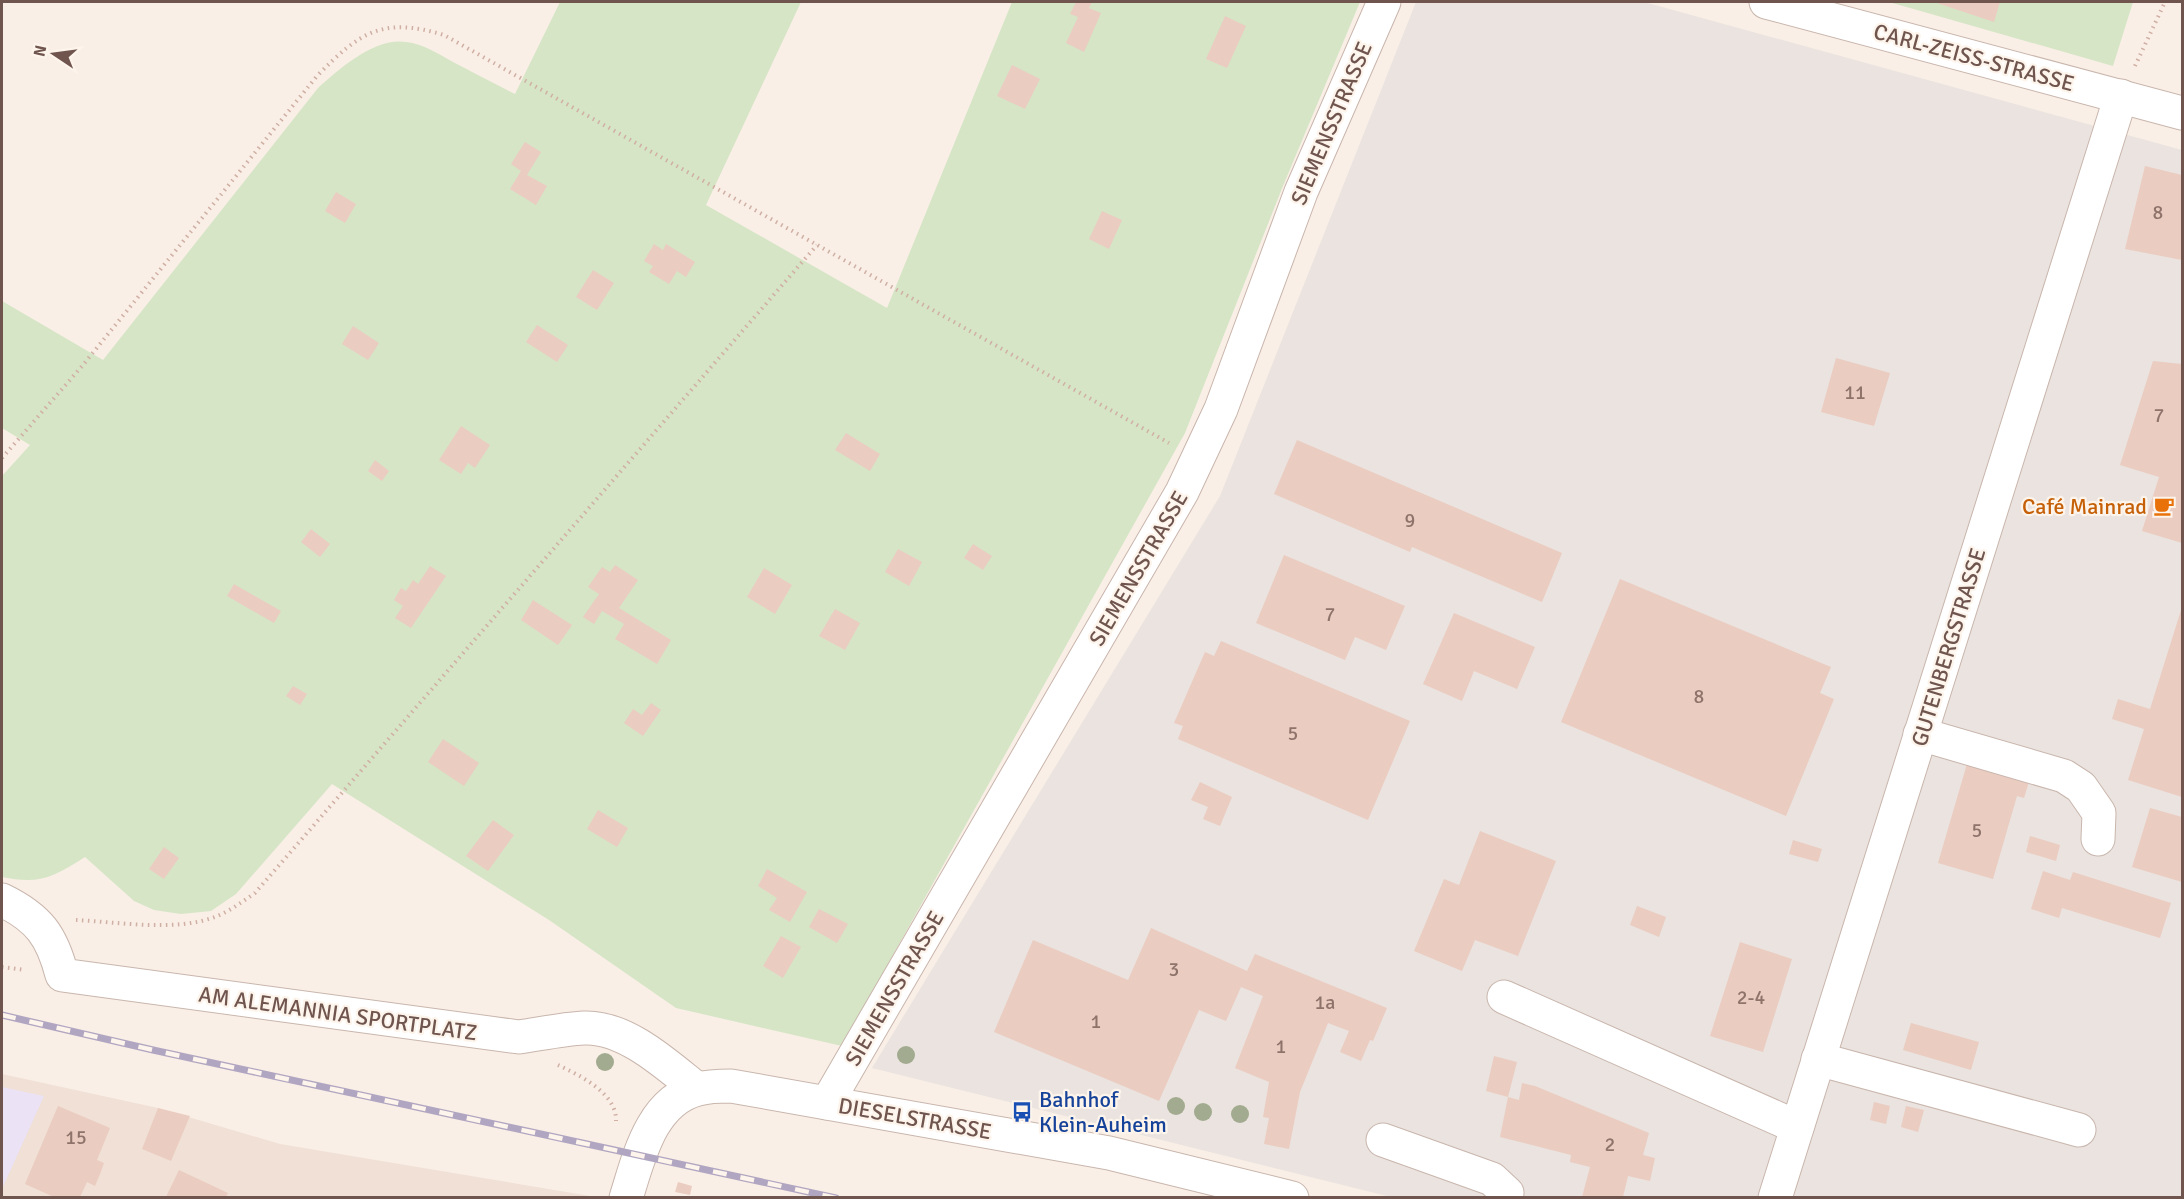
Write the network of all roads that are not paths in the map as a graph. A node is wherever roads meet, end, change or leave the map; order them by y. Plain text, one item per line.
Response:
1 (1384, 2) edge
2 (1766, 2) edge
3 (2121, 96) junction
4 (2182, 113) edge
5 (1920, 735) junction
6 (2098, 839) dead end
7 (2, 900) edge
8 (1504, 997) dead end
9 (1818, 1059) junction
10 (698, 1089) junction
11 (827, 1103) junction
12 (1797, 1127) junction
13 (2079, 1130) dead end
14 (1383, 1140) dead end
15 (626, 1197) edge
16 (1292, 1197) edge
17 (1506, 1197) edge
18 (1775, 1197) edge

1 - 11 street, SIEMENSSTRASSE
2 - 3 street, CARL-ZEISS-STRASSE
3 - 4 street, CARL-ZEISS-STRASSE
3 - 5 street, GUTENBERGSTRASSE
5 - 6 street
5 - 9 street, GUTENBERGSTRASSE
7 - 10 street, AM ALEMANNIA SPORTPLATZ
8 - 12 street
9 - 12 street, GUTENBERGSTRASSE
9 - 13 street
10 - 11 street, DIESELSTRASSE
10 - 15 street, DIESELSTRASSE
11 - 16 street, DIESELSTRASSE
12 - 18 street, GUTENBERGSTRASSE
14 - 17 street

